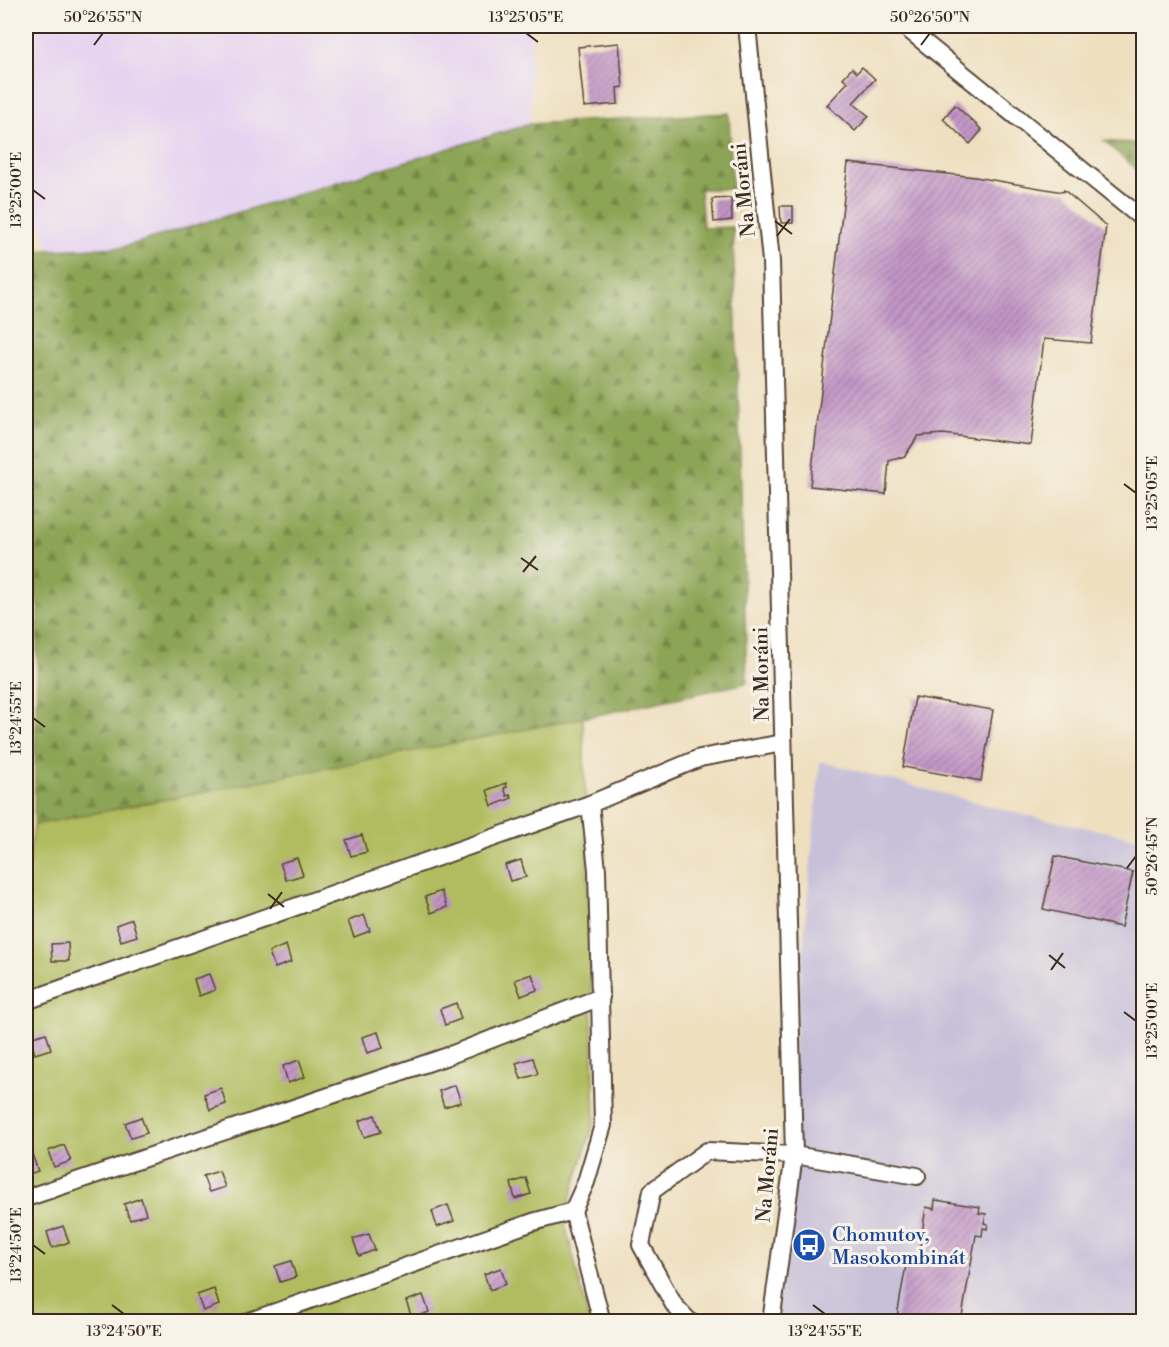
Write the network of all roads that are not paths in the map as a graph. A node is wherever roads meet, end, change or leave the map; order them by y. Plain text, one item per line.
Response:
1 (747, 26) edge
2 (904, 26) edge
3 (1143, 220) edge
4 (783, 743) junction
5 (590, 804) junction
6 (601, 997) junction
7 (26, 1001) edge
8 (794, 1155) junction
9 (917, 1176) dead end
10 (26, 1198) edge
11 (573, 1211) junction
12 (246, 1322) edge
13 (602, 1322) edge
14 (690, 1322) edge
15 (771, 1322) edge

1 - 4 lane, Na Moráni
2 - 3 lane
4 - 5 lane
4 - 8 lane, Na Moráni
5 - 6 lane
5 - 7 lane
6 - 10 lane
6 - 11 lane
8 - 9 lane
8 - 14 lane
8 - 15 lane, Na Moráni
11 - 12 lane
11 - 13 lane

